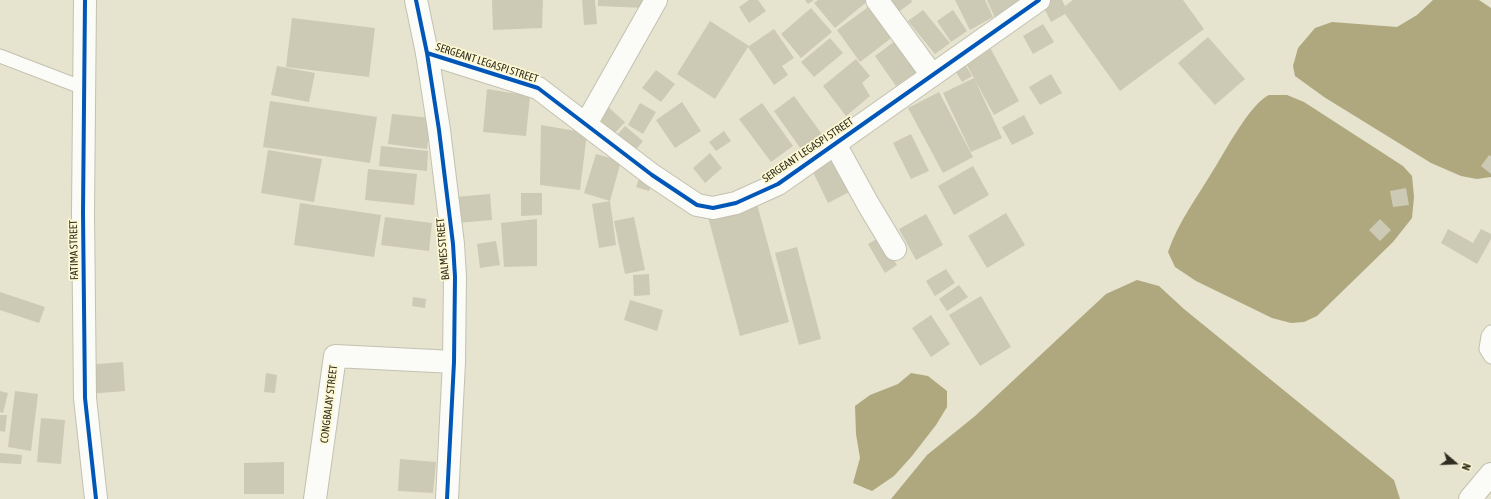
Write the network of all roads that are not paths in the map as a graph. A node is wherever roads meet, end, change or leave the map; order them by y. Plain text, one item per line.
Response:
1 (85, 0) edge
2 (416, 0) edge
3 (656, 0) edge
4 (877, 0) edge
5 (1039, 0) edge
6 (428, 53) junction
7 (0, 56) edge
8 (932, 75) junction
9 (84, 86) junction
10 (586, 124) junction
11 (835, 144) junction
12 (895, 249) dead end
13 (1491, 332) edge
14 (1491, 357) edge
15 (454, 362) junction
16 (1491, 474) edge
17 (96, 499) edge
18 (315, 499) edge
19 (447, 499) edge
20 (1470, 499) edge

1 - 9 street, FATIMA STREET
2 - 6 street, BALMES STREET
3 - 10 street
4 - 8 street
5 - 8 street, SERGEANT LEGASPI STREET
6 - 10 street, SERGEANT LEGASPI STREET
6 - 15 street, BALMES STREET
7 - 9 lane
8 - 11 street, SERGEANT LEGASPI STREET
9 - 17 street, FATIMA STREET
10 - 11 street, SERGEANT LEGASPI STREET
11 - 12 street
13 - 14 lane
15 - 18 street, CONGBALAY STREET
15 - 19 street, BALMES STREET
16 - 20 street

